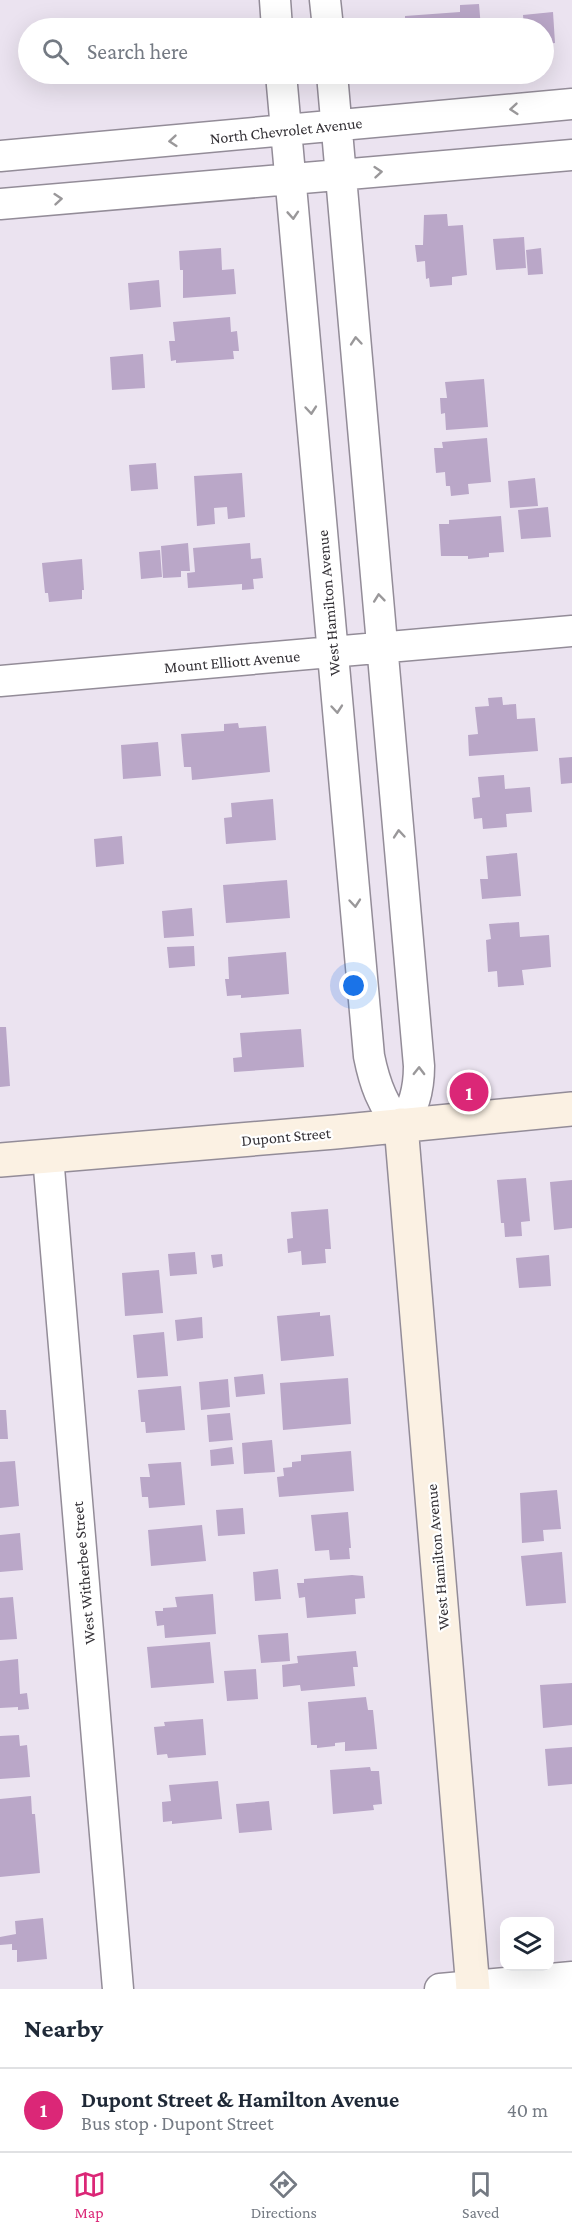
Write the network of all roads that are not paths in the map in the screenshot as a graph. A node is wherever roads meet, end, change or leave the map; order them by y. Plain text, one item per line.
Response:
1 (275, 0) edge
2 (326, 0) edge
3 (276, 18) edge
4 (327, 18) edge
5 (282, 84) edge
6 (333, 84) edge
7 (572, 104) edge
8 (337, 125) junction
9 (286, 130) junction
10 (572, 155) edge
11 (0, 156) edge
12 (341, 175) junction
13 (290, 179) junction
14 (0, 204) edge
15 (572, 631) edge
16 (383, 648) junction
17 (332, 652) junction
18 (0, 681) edge
19 (572, 1109) edge
20 (401, 1125) junction
21 (48, 1156) junction
22 (0, 1160) edge
23 (572, 1977) edge
24 (473, 1988) edge
25 (118, 1989) edge
26 (440, 1989) edge

1 - 3 street
2 - 4 street
5 - 9 street, West Hamilton Avenue
6 - 8 street
7 -> 8 street, North Chevrolet Avenue
8 - 9 street, North Chevrolet Avenue
8 - 12 street
9 -> 11 street, North Chevrolet Avenue
9 - 13 street, West Hamilton Avenue
12 -> 10 street
12 - 13 street
16 -> 12 street
14 -> 13 street
13 -> 17 street, West Hamilton Avenue
15 - 16 street, Mount Elliott Avenue
16 - 17 street, Mount Elliott Avenue
20 -> 16 street
17 - 18 street, Mount Elliott Avenue
17 -> 20 street, West Hamilton Avenue
19 - 20 street, Dupont Street
20 - 21 street, Dupont Street
20 - 24 street, West Hamilton Avenue
21 - 22 street, Dupont Street
21 - 25 street, West Witherbee Street
23 - 24 street
24 - 26 street

